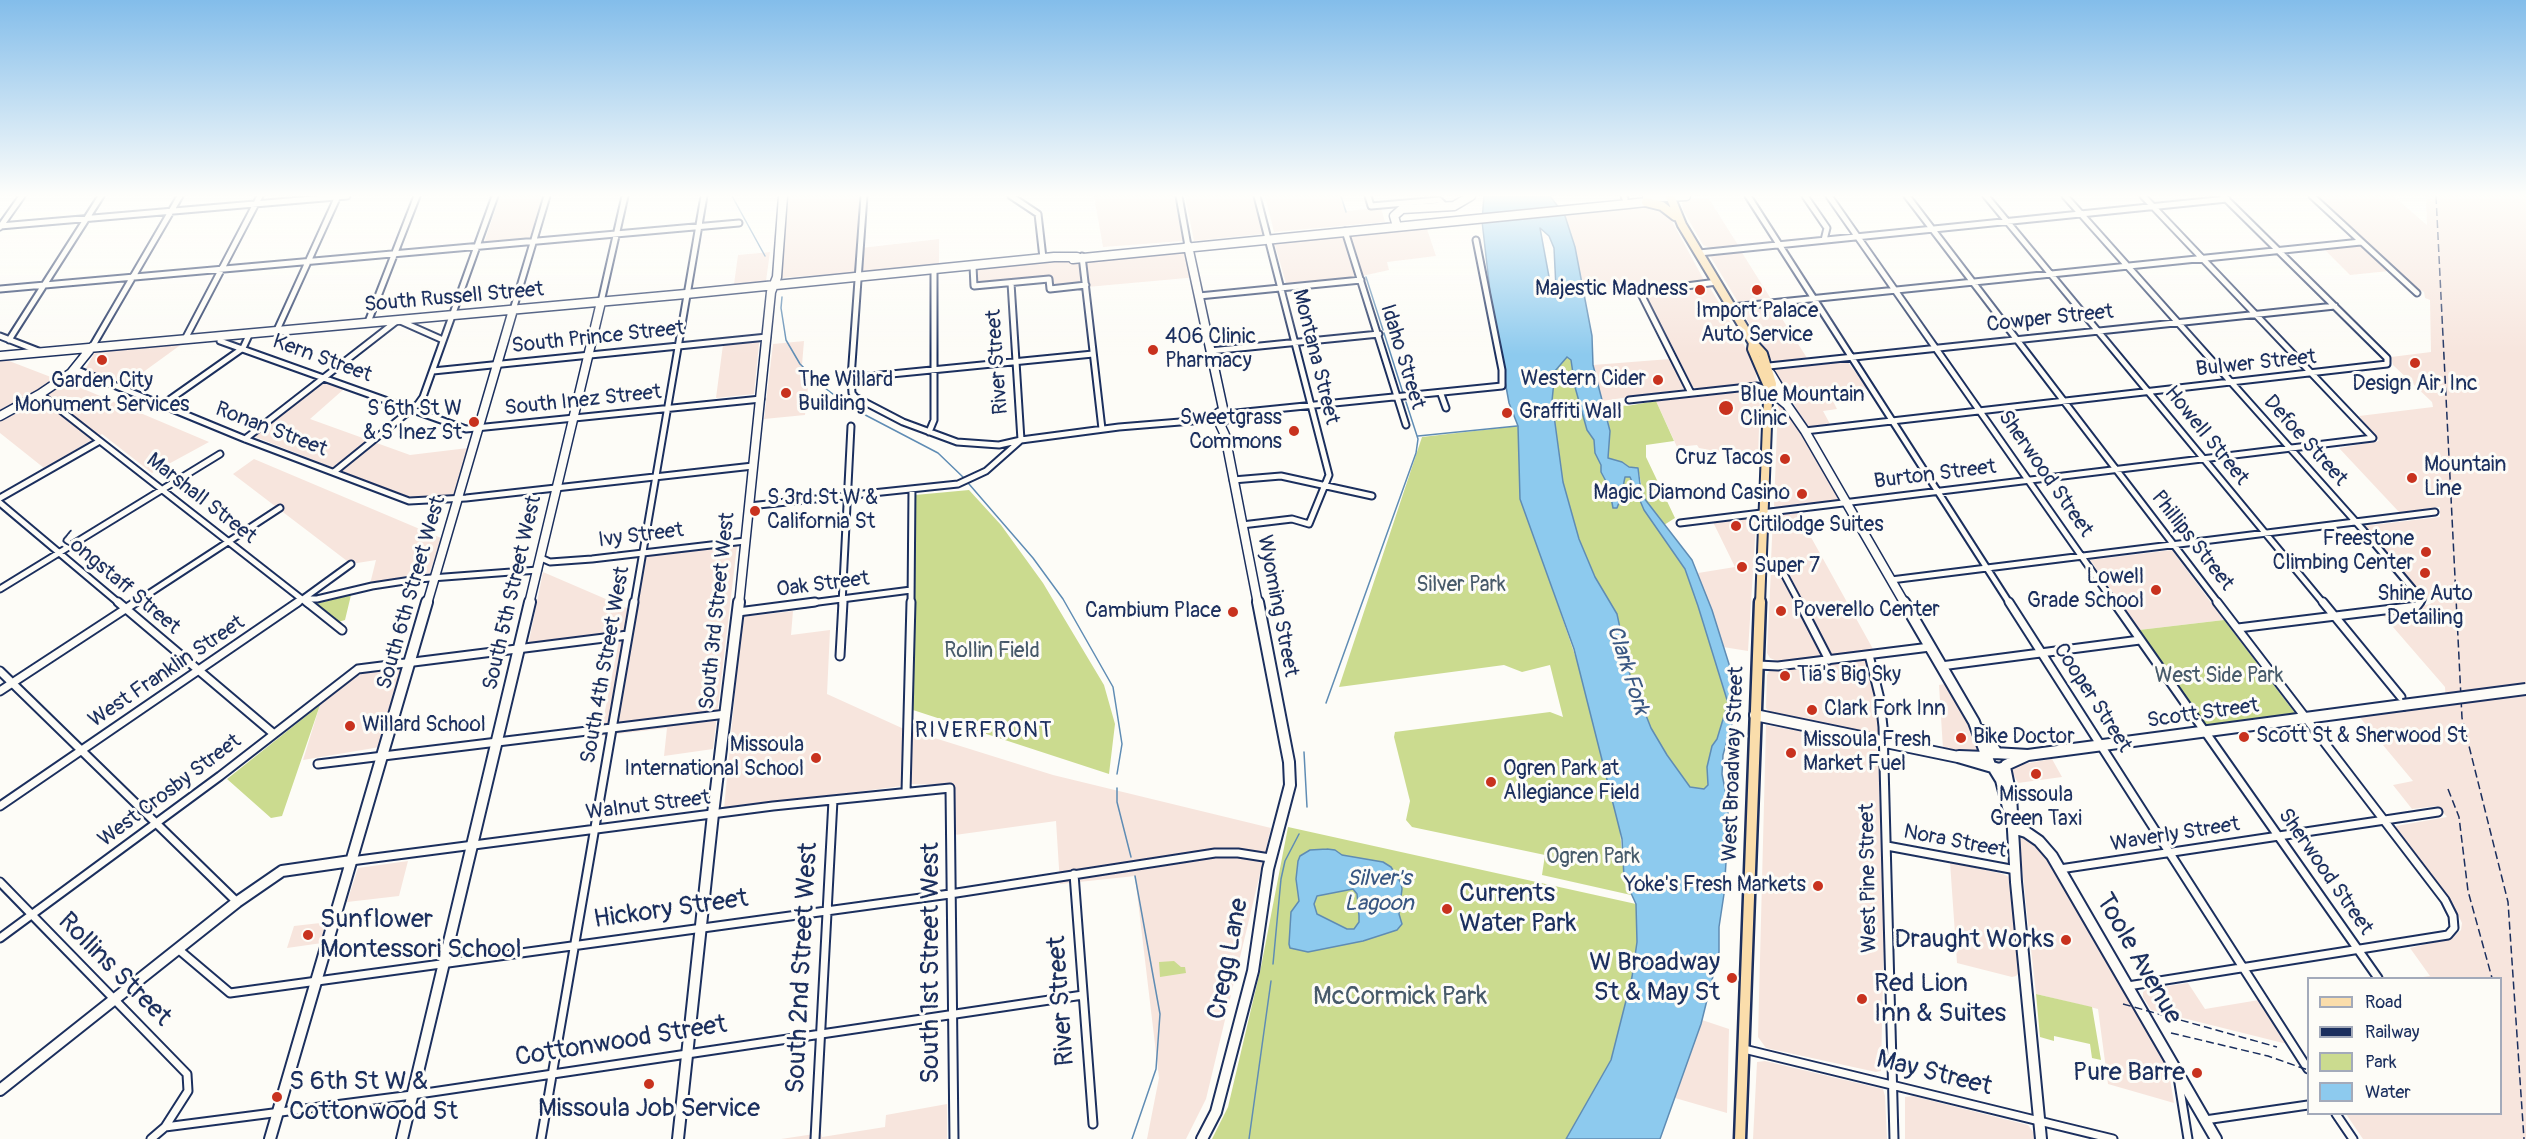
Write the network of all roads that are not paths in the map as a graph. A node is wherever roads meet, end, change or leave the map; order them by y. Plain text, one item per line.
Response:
1 (67, 249) edge
2 (150, 249) edge
3 (232, 249) edge
4 (314, 249) edge
5 (397, 249) edge
6 (445, 249) edge
7 (477, 249) edge
8 (530, 249) edge
9 (613, 249) edge
10 (695, 249) edge
11 (780, 249) edge
12 (860, 249) edge
13 (1042, 249) edge
14 (1154, 249) edge
15 (1189, 249) edge
16 (1272, 249) edge
17 (1351, 249) edge
18 (1478, 249) edge
19 (1696, 249) edge
20 (1733, 249) edge
21 (1782, 249) edge
22 (1865, 249) edge
23 (1948, 249) edge
24 (2029, 249) edge
25 (2112, 249) edge
26 (2195, 249) edge
27 (2288, 249) edge
28 (2369, 249) edge
29 (2279, 250) junction
30 (1698, 253) junction
31 (395, 254) junction
32 (1080, 256) junction
33 (1043, 258) junction
34 (2203, 258) junction
35 (309, 261) junction
36 (1019, 262) junction
37 (973, 266) junction
38 (2127, 266) junction
39 (222, 269) junction
40 (934, 270) junction
41 (2050, 274) junction
42 (134, 277) junction
43 (858, 277) junction
44 (1361, 280) junction
45 (1972, 281) junction
46 (1717, 282) junction
47 (774, 283) junction
48 (1011, 283) junction
49 (44, 285) junction
50 (1086, 285) junction
51 (1281, 288) junction
52 (0, 290) edge
53 (1893, 290) junction
54 (2416, 293) dead end
55 (686, 294) junction
56 (1199, 296) junction
57 (1814, 298) junction
58 (601, 302) junction
59 (2335, 306) junction
60 (1732, 307) junction
61 (513, 310) junction
62 (2256, 314) junction
63 (452, 315) junction
64 (398, 320) junction
65 (368, 322) junction
66 (2177, 322) junction
67 (277, 330) junction
68 (2097, 331) junction
69 (250, 333) junction
70 (1379, 334) junction
71 (0, 336) edge
72 (767, 337) junction
73 (9, 339) junction
74 (185, 339) junction
75 (2016, 339) junction
76 (443, 340) junction
77 (220, 341) dead end
78 (1295, 343) junction
79 (1753, 343) junction
80 (678, 346) junction
81 (92, 347) junction
82 (243, 348) junction
83 (1933, 348) junction
84 (1210, 351) junction
85 (41, 352) junction
86 (1093, 354) junction
87 (588, 355) junction
88 (0, 356) edge
89 (1852, 357) junction
90 (1016, 362) junction
91 (497, 365) junction
92 (75, 369) junction
93 (1770, 369) junction
94 (433, 371) junction
95 (935, 371) junction
96 (2313, 374) junction
97 (327, 377) junction
98 (851, 378) junction
99 (2231, 383) junction
100 (1770, 391) junction
101 (2149, 392) junction
102 (1690, 393) junction
103 (40, 394) junction
104 (1441, 394) junction
105 (1399, 398) junction
106 (760, 399) junction
107 (1629, 400) dead end
108 (2063, 402) junction
109 (162, 405) junction
110 (1311, 407) junction
111 (1446, 408) dead end
112 (411, 409) junction
113 (668, 409) junction
114 (1978, 412) junction
115 (0, 416) edge
116 (1221, 416) junction
117 (573, 419) junction
118 (1798, 420) junction
119 (1893, 421) junction
120 (1406, 425) dead end
121 (851, 426) dead end
122 (478, 429) junction
123 (1102, 429) junction
124 (1805, 431) junction
125 (929, 432) junction
126 (245, 439) junction
127 (1021, 440) junction
128 (98, 442) junction
129 (2290, 450) junction
130 (220, 454) dead end
131 (2204, 460) junction
132 (753, 466) junction
133 (2116, 470) junction
134 (334, 472) junction
135 (655, 477) junction
136 (1233, 480) junction
137 (2027, 481) junction
138 (1325, 485) junction
139 (556, 488) junction
140 (161, 489) junction
141 (912, 489) junction
142 (1939, 491) junction
143 (848, 496) junction
144 (1372, 496) dead end
145 (0, 498) edge
146 (458, 498) junction
147 (1847, 502) junction
148 (0, 503) edge
149 (749, 506) junction
150 (280, 508) dead end
151 (2435, 512) dead end
152 (1764, 513) junction
153 (1680, 522) dead end
154 (2355, 522) junction
155 (1242, 525) junction
156 (2264, 533) junction
157 (745, 541) junction
158 (230, 542) junction
159 (2174, 544) junction
160 (58, 552) junction
161 (643, 553) junction
162 (2080, 556) junction
163 (541, 558) junction
164 (1762, 561) junction
165 (351, 564) dead end
166 (1989, 569) junction
167 (538, 570) junction
168 (435, 577) junction
169 (1891, 580) junction
170 (0, 589) edge
171 (911, 590) junction
172 (843, 598) junction
173 (303, 599) junction
174 (125, 609) junction
175 (738, 612) junction
176 (2332, 616) junction
177 (2238, 628) junction
178 (342, 630) dead end
179 (628, 635) junction
180 (2139, 640) junction
181 (1930, 646) junction
182 (518, 649) junction
183 (2042, 653) junction
184 (1869, 655) junction
185 (840, 656) dead end
186 (1829, 660) junction
187 (410, 662) junction
188 (1758, 665) junction
189 (1941, 666) junction
190 (0, 671) edge
191 (198, 671) junction
192 (12, 683) junction
193 (2526, 688) edge
194 (0, 691) edge
195 (2402, 701) junction
196 (727, 713) junction
197 (1755, 715) junction
198 (2306, 718) junction
199 (1974, 722) junction
200 (613, 729) junction
201 (2204, 732) junction
202 (274, 734) junction
203 (496, 742) junction
204 (1884, 742) junction
205 (2101, 746) junction
206 (82, 750) junction
207 (1999, 754) junction
208 (2028, 755) junction
209 (382, 757) junction
210 (1989, 761) junction
211 (318, 764) dead end
212 (2005, 766) junction
213 (1290, 784) joint
214 (950, 788) joint
215 (906, 792) junction
216 (833, 800) junction
217 (0, 806) edge
218 (2438, 812) dead end
219 (2011, 813) junction
220 (713, 814) junction
221 (2383, 820) junction
222 (156, 823) junction
223 (2013, 828) junction
224 (594, 829) junction
225 (2277, 835) junction
226 (471, 846) junction
227 (1887, 846) junction
228 (2172, 853) junction
229 (1270, 858) junction
230 (351, 861) junction
231 (2060, 869) junction
232 (2016, 870) junction
233 (1074, 874) junction
234 (0, 882) edge
235 (950, 894) junction
236 (237, 902) junction
237 (826, 910) junction
238 (31, 916) junction
239 (701, 927) junction
240 (0, 938) edge
241 (575, 944) junction
242 (178, 949) junction
243 (2358, 951) junction
244 (444, 962) junction
245 (2244, 966) junction
246 (2377, 977) edge
247 (317, 981) junction
248 (2128, 986) junction
249 (1083, 995) junction
250 (113, 1000) junction
251 (951, 1014) junction
252 (821, 1034) junction
253 (1744, 1049) junction
254 (686, 1053) junction
255 (2307, 1067) edge
256 (2178, 1073) junction
257 (552, 1074) junction
258 (1892, 1085) junction
259 (0, 1090) edge
260 (412, 1095) junction
261 (2307, 1105) edge
262 (278, 1114) junction
263 (2337, 1115) edge
264 (2205, 1120) junction
265 (2039, 1121) junction
266 (1093, 1124) dead end
267 (165, 1127) junction
268 (152, 1139) edge
269 (270, 1139) edge
270 (402, 1139) edge
271 (541, 1139) edge
272 (678, 1139) edge
273 (815, 1139) edge
274 (954, 1139) edge
275 (1202, 1139) edge
276 (1740, 1139) edge
277 (1894, 1139) edge
278 (2041, 1139) edge
279 (2113, 1139) edge
280 (2188, 1139) edge
281 (2216, 1139) edge
282 (2353, 1139) edge

1 - 49 street
2 - 42 street
3 - 39 street
4 - 35 street
5 - 31 street
6 - 31 street
7 - 63 street
8 - 61 street, South 6th Street West
9 - 58 street, South 5th Street West
10 - 55 street, South 4th Street West
11 - 47 street, South 3rd Street West
12 - 43 street
13 - 33 street
14 - 32 street
15 - 56 main road
16 - 51 street, Montana Street
17 - 44 street, Idaho Street
18 - 104 street
19 - 30 main road, West Broadway Street
20 - 30 street
21 - 57 street, Cooper Street
22 - 53 street, Sherwood Street
23 - 45 street, Phillips Street
24 - 41 street, Howell Street
25 - 38 street, Defoe Street
26 - 34 street
27 - 29 street
28 - 54 street
29 - 34 street
29 - 59 street
30 - 46 main road, West Broadway Street
31 - 35 street
31 - 65 street
32 - 33 street
32 - 36 street, South Russell Street
32 - 50 street
33 - 36 street
34 - 38 street
34 - 62 street
35 - 39 street
35 - 67 street
36 - 37 main road, South Russell Street
37 - 40 main road, South Russell Street
37 - 48 street
38 - 41 street
38 - 66 street, Defoe Street
39 - 42 street
39 - 74 street
40 - 43 main road, South Russell Street
40 - 95 street
41 - 45 street
41 - 68 street, Howell Street
42 - 49 street
42 - 81 street
43 - 47 main road, South Russell Street
43 - 98 street
44 - 51 street
44 - 70 street, Idaho Street
45 - 53 street
45 - 75 street, Phillips Street
46 - 60 main road, West Broadway Street
46 - 102 street
47 - 55 main road, South Russell Street
47 - 72 street, South 3rd Street West
48 - 50 street
48 - 90 street, River Street
49 - 52 street
49 - 73 street
50 - 86 street
51 - 56 street
51 - 78 street, Montana Street
53 - 57 street
53 - 83 street, Sherwood Street
55 - 58 street, South Russell Street
55 - 80 street, South 4th Street West
56 - 84 street
57 - 60 street
57 - 89 street, Cooper Street
58 - 61 street, South Russell Street
58 - 87 street, South 5th Street West
59 - 62 street, Cowper Street
59 - 96 street, Bulwer Street
60 - 79 main road, West Broadway Street
61 - 63 main road, South Russell Street
61 - 91 street, South 6th Street West
62 - 66 street, Cowper Street
62 - 96 street
63 - 64 main road, South Russell Street
63 - 76 street
64 - 65 main road, South Russell Street
64 - 76 street
64 - 97 street
65 - 67 main road, South Russell Street
66 - 68 street, Cowper Street
66 - 99 street, Defoe Street
67 - 69 street, South Russell Street
68 - 75 street, Cowper Street
68 - 101 street, Howell Street
69 - 74 street, South Russell Street
69 - 82 street
70 - 78 street
70 - 105 street, Idaho Street
71 - 73 street
72 - 80 street, South Prince Street
72 - 106 street, South 3rd Street West
73 - 85 street
74 - 81 street, South Russell Street
75 - 83 street, Cowper Street
75 - 108 street, Phillips Street
76 - 94 street
77 - 82 street, Kern Street
78 - 84 street
78 - 110 street, Montana Street
79 - 93 main road, West Broadway Street
79 - 100 main road, West Broadway Street
80 - 87 street, South Prince Street
80 - 113 street, South 4th Street West
81 - 85 street, South Russell Street
81 - 92 street
82 - 97 street, Kern Street
82 - 109 street
83 - 89 street, Cowper Street
83 - 114 street, Sherwood Street
84 - 116 street
85 - 88 street, South Russell Street
86 - 90 street
86 - 123 street
87 - 91 street, South Prince Street
87 - 117 street, South 5th Street West
89 - 93 street, Cowper Street
89 - 119 street, Cooper Street
90 - 95 street
90 - 127 street, River Street
91 - 94 street, South Prince Street
91 - 122 street, South 6th Street West
92 - 103 street
92 - 109 street, Ronan Street
93 - 100 main road, West Broadway Street
93 - 118 street
94 - 112 street
95 - 98 street
95 - 125 street
96 - 99 street, Bulwer Street
96 - 129 street, Burton Street
97 - 112 street, Kern Street
97 - 126 street
98 - 125 street
99 - 101 street, Bulwer Street
99 - 129 street, Defoe Street
100 - 102 street
100 - 118 street
100 - 152 main road, West Broadway Street
101 - 108 street, Bulwer Street
101 - 131 street, Howell Street
102 - 107 street
103 - 115 street
103 - 128 street, Marshall Street
104 - 105 street
104 - 111 street
105 - 110 street
105 - 120 street, Idaho Street
106 - 113 street, South Inez Street
106 - 132 street, South 3rd Street West
108 - 114 street, Bulwer Street
108 - 133 street, Phillips Street
109 - 126 street, Ronan Street
110 - 116 street
110 - 138 street, Montana Street
112 - 122 street, South Inez Street
112 - 134 street
113 - 117 street, South Inez Street
113 - 135 street, South 4th Street West
114 - 119 street, Bulwer Street
114 - 137 street, Sherwood Street
116 - 123 street
116 - 136 street, Wyoming Street
117 - 122 street, South Inez Street
117 - 139 street, South 5th Street West
118 - 124 street
119 - 124 street, Bulwer Street
119 - 142 street, Cooper Street
121 - 143 street
122 - 146 street, South 6th Street West
123 - 127 street
124 - 147 street
125 - 127 street
126 - 134 street, Ronan Street
127 - 141 street
128 - 140 street, Marshall Street
128 - 145 street
129 - 131 street, Burton Street
129 - 154 street, Defoe Street
130 - 140 street
131 - 133 street, Burton Street
131 - 156 street, Howell Street
132 - 135 street, Ronan Street
132 - 149 street, South 3rd Street West
133 - 137 street, Burton Street
133 - 159 street, Phillips Street
134 - 146 street, Ronan Street
135 - 139 street, Ronan Street
135 - 161 street, South 4th Street West
136 - 138 street
136 - 155 street, Wyoming Street
137 - 142 street, Burton Street
137 - 162 street, Sherwood Street
138 - 144 street
138 - 155 street, Montana Street
139 - 146 street, Ronan Street
139 - 163 street, South 5th Street West
140 - 158 street, Marshall Street
140 - 160 street
141 - 143 street
141 - 171 street
142 - 147 street, Burton Street
142 - 166 street, Cooper Street
143 - 149 street
143 - 172 street
146 - 168 street, South 6th Street West
147 - 152 street, Burton Street
147 - 169 street
148 - 160 street, Longstaff Street
149 - 157 street, South 3rd Street West
150 - 158 street
151 - 154 street
152 - 153 street, Burton Street
152 - 164 main road, West Broadway Street
154 - 156 street
154 - 176 street, Defoe Street
155 - 213 street, Wyoming Street
156 - 159 street
156 - 176 street, Howell Street
157 - 161 street, Ivy Street
157 - 175 street, South 3rd Street West
158 - 173 street, Marshall Street
158 - 174 street
159 - 162 street
159 - 177 street, Phillips Street
160 - 170 street
160 - 174 street, Longstaff Street
161 - 163 street, Ivy Street
161 - 179 street, South 4th Street West
162 - 166 street
162 - 180 street, Sherwood Street
163 - 167 street, South 5th Street West
164 - 186 street
164 - 188 main road, West Broadway Street
165 - 173 street, West Franklin Street
166 - 169 street
166 - 183 street, Cooper Street
167 - 168 street
167 - 182 street, South 5th Street West
168 - 173 street
168 - 187 street, South 6th Street West
169 - 181 street
171 - 172 street, Oak Street
171 - 215 street
172 - 175 street, Oak Street
172 - 185 street
173 - 178 street, Marshall Street
173 - 191 street, West Franklin Street
174 - 191 street, Longstaff Street
174 - 192 street
175 - 196 street, South 3rd Street West
176 - 177 street
176 - 195 street, Howell Street
177 - 198 street, Phillips Street
179 - 182 street
179 - 200 street, South 4th Street West
180 - 183 street
180 - 201 street, Sherwood Street
181 - 184 street
181 - 189 street
182 - 187 street
182 - 203 street, South 5th Street West
183 - 189 street
183 - 205 street, Cooper Street
184 - 186 street
184 - 204 street, West Pine Street
186 - 188 street
187 - 202 street, West Crosby Street
187 - 209 street, South 6th Street West
188 - 197 main road, West Broadway Street
189 - 199 street
190 - 192 street
191 - 202 street, Longstaff Street
191 - 206 street, West Franklin Street
192 - 194 street
192 - 206 street
193 - 195 street, Scott Street, bridge
195 - 198 street, Scott Street
196 - 200 street
196 - 220 street, South 3rd Street West
197 - 204 street
197 - 253 main road, West Broadway Street
198 - 201 street, Scott Street
198 - 221 street, Phillips Street
199 - 207 street
199 - 210 street
200 - 203 street
200 - 224 street, South 4th Street West
201 - 205 street, Scott Street
201 - 225 street, Sherwood Street
202 - 222 street, West Crosby Street
203 - 209 street
203 - 226 street, South 5th Street West
204 - 210 street
204 - 227 street, West Pine Street
205 - 208 street, Scott Street
205 - 228 street, Cooper Street
206 - 217 street, West Franklin Street
206 - 222 street
207 - 208 street
207 - 210 street
207 - 212 street
208 - 212 street
209 - 211 street
209 - 230 street, South 6th Street West
210 - 212 street
210 - 219 street
212 - 219 street
213 - 229 street, Cregg Lane
214 - 215 street, Walnut Street
214 - 235 street, South 1st Street West
215 - 216 street, Walnut Street
216 - 220 street, Walnut Street
216 - 237 street, South 2nd Street West
218 - 221 street, Waverly Street
219 - 223 street
220 - 224 street, Walnut Street
220 - 239 street, South 3rd Street West
221 - 225 street, Waverly Street
221 - 243 street, Phillips Street
222 - 236 street
222 - 238 street, West Crosby Street
223 - 231 street, Toole Avenue
223 - 232 street
224 - 226 street, Walnut Street
224 - 241 street, South 4th Street West
225 - 228 street, Waverly Street
225 - 243 street, Sherwood Street
226 - 230 street, Walnut Street
226 - 244 street, South 5th Street West
227 - 232 street, Nora Street
227 - 258 street, West Pine Street
228 - 231 street, Waverly Street
228 - 245 street, Cooper Street
229 - 233 street, Hickory Street
229 - 275 street, Cregg Lane
230 - 236 street
230 - 247 street, South 6th Street West
231 - 248 street, Toole Avenue
232 - 265 street
233 - 235 street, Hickory Street
233 - 249 street, River Street
234 - 238 street, Rollins Street
235 - 237 street, Hickory Street
235 - 251 street, South 1st Street West
236 - 242 street
237 - 239 street, Hickory Street
237 - 252 street, South 2nd Street West
238 - 240 street, West Crosby Street
238 - 250 street, Rollins Street
239 - 241 street, Hickory Street
239 - 254 street, South 3rd Street West
241 - 244 street, Hickory Street
241 - 257 street, South 4th Street West
242 - 247 street, Hickory Street
242 - 250 street
243 - 245 street
243 - 246 street, Sherwood Street
244 - 247 street, Hickory Street
244 - 260 street, South 5th Street West
245 - 248 street
245 - 255 street, Cooper Street
247 - 262 street, South 6th Street West
248 - 256 street, Toole Avenue
249 - 251 street, Cottonwood Street
249 - 266 street, River Street
250 - 259 street
250 - 267 street, Rollins Street
251 - 252 street, Cottonwood Street
251 - 274 street, South 1st Street West
252 - 254 street, Cottonwood Street
252 - 273 street, South 2nd Street West
253 - 258 street, May Street
253 - 276 main road, West Broadway Street
254 - 257 street, Cottonwood Street
254 - 272 street, South 3rd Street West
256 - 264 street, Toole Avenue
256 - 280 street
257 - 260 street, Cottonwood Street
257 - 271 street, South 4th Street West
258 - 265 street, May Street
258 - 277 street, West Pine Street
260 - 262 street, Cottonwood Street
260 - 270 street, South 5th Street West
261 - 264 street
262 - 267 street, Cottonwood Street
262 - 269 street, South 6th Street West
263 - 282 street
264 - 281 street, Toole Avenue
265 - 278 street
265 - 279 street, May Street
267 - 268 street

